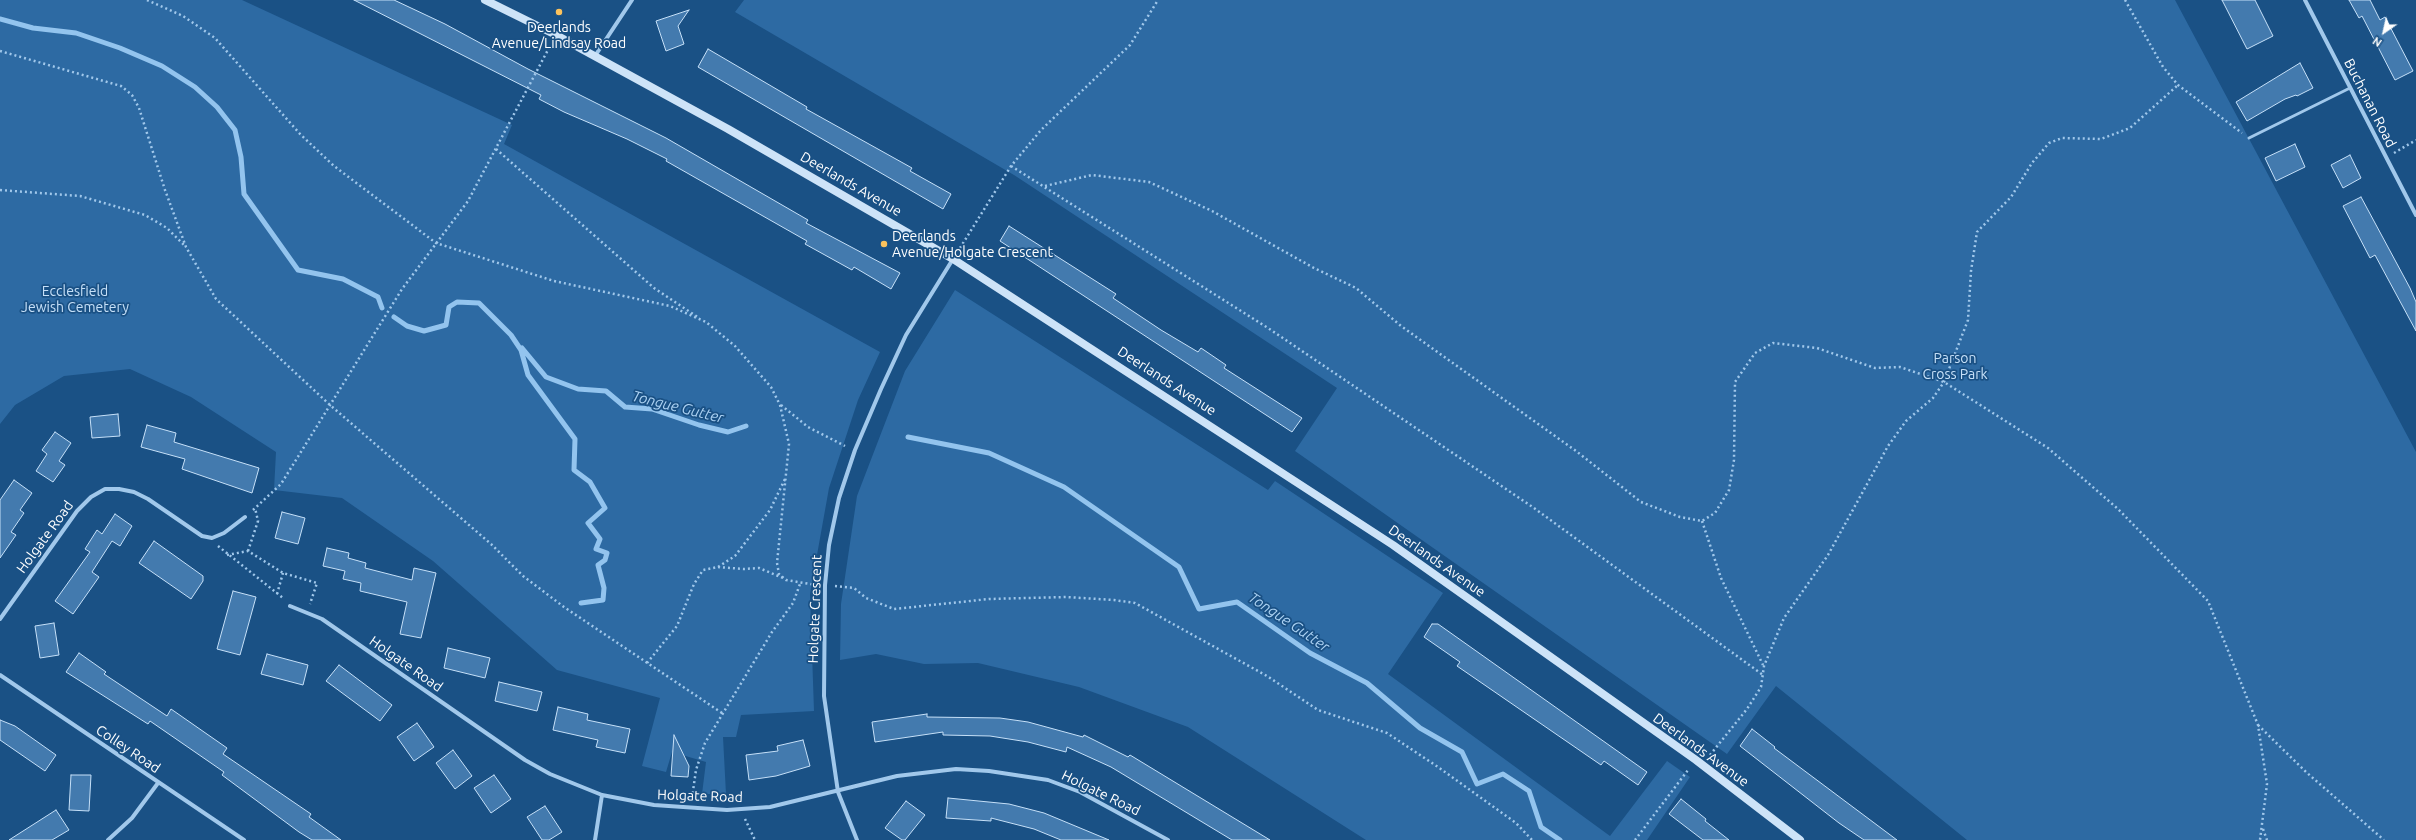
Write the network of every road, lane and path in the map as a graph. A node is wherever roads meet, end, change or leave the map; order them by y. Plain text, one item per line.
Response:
1 (147, 0) edge
2 (485, 0) edge
3 (632, 0) edge
4 (1158, 0) edge
5 (2125, 0) edge
6 (2305, 0) edge
7 (556, 35) junction
8 (0, 51) edge
9 (595, 56) junction
10 (2178, 85) junction
11 (2350, 88) junction
12 (2249, 138) joint
13 (2416, 140) edge
14 (496, 149) junction
15 (2386, 158) junction
16 (1010, 166) junction
17 (1045, 186) junction
18 (0, 190) edge
19 (2416, 215) edge
20 (436, 243) junction
21 (186, 247) junction
22 (953, 259) junction
23 (706, 322) junction
24 (1944, 382) junction
25 (330, 405) junction
26 (780, 405) junction
27 (855, 450) junction
28 (786, 477) junction
29 (255, 507) junction
30 (245, 517) joint
31 (1702, 521) junction
32 (212, 538) junction
33 (248, 551) junction
34 (227, 555) junction
35 (718, 567) junction
36 (283, 574) junction
37 (786, 580) junction
38 (800, 584) junction
39 (825, 585) junction
40 (278, 594) junction
41 (290, 606) joint
42 (307, 612) junction
43 (0, 619) edge
44 (647, 663) junction
45 (1764, 666) junction
46 (0, 675) edge
47 (1763, 675) junction
48 (722, 713) junction
49 (2258, 725) junction
50 (1699, 762) junction
51 (158, 783) junction
52 (838, 792) junction
53 (602, 795) junction
54 (690, 809) junction
55 (741, 809) junction
56 (2263, 828) junction
57 (108, 840) edge
58 (244, 840) edge
59 (595, 840) edge
60 (755, 840) edge
61 (857, 840) edge
62 (1168, 840) edge
63 (1532, 840) edge
64 (1635, 840) edge
65 (1800, 840) edge
66 (2260, 840) edge
67 (2267, 840) edge
68 (2384, 840) edge

1 - 20 path
2 - 7 street, Deerlands Avenue
3 - 9 street
4 - 16 path
5 - 10 path
6 - 11 street, Buchanan Road
7 - 9 street, Deerlands Avenue
7 - 14 path
8 - 21 path
9 - 22 street, Deerlands Avenue
10 - 12 path
10 - 24 path
11 - 12 lane
11 - 15 street, Buchanan Road
13 - 15 path
14 - 20 path
14 - 23 path
15 - 19 street, Buchanan Road
16 - 17 path
16 - 22 path
17 - 31 path
17 - 47 path
18 - 21 path
20 - 23 path
20 - 25 path
21 - 25 path
22 - 27 street, Holgate Crescent
22 - 50 street, Deerlands Avenue
23 - 26 path
24 - 31 path
24 - 45 path
24 - 49 path
25 - 29 path
25 - 44 path
26 - 27 path
26 - 28 path
27 - 39 street, Holgate Crescent
28 - 35 path
28 - 37 path
29 - 30 path
29 - 33 path
30 - 32 street
31 - 45 path
32 - 34 path
32 - 43 street, Holgate Road
33 - 34 path
33 - 36 path
34 - 40 path
35 - 37 path
35 - 44 path
36 - 40 path
36 - 42 path
37 - 38 path
38 - 39 path
38 - 48 path
39 - 52 street, Holgate Crescent
39 - 63 path
40 - 41 path
41 - 42 street, Holgate Road
42 - 53 street, Holgate Road
44 - 48 path
45 - 47 path
46 - 51 street, Colley Road
47 - 50 path
48 - 54 path
49 - 56 path
49 - 68 path
50 - 64 path
50 - 65 street, Deerlands Avenue
51 - 57 street
51 - 58 street, Colley Road
52 - 55 street, Holgate Road
52 - 61 street, Holgate Crescent
52 - 62 street, Holgate Road
53 - 54 street, Holgate Road
53 - 59 street
54 - 55 street, Holgate Road
55 - 60 path
56 - 66 path
56 - 67 path

